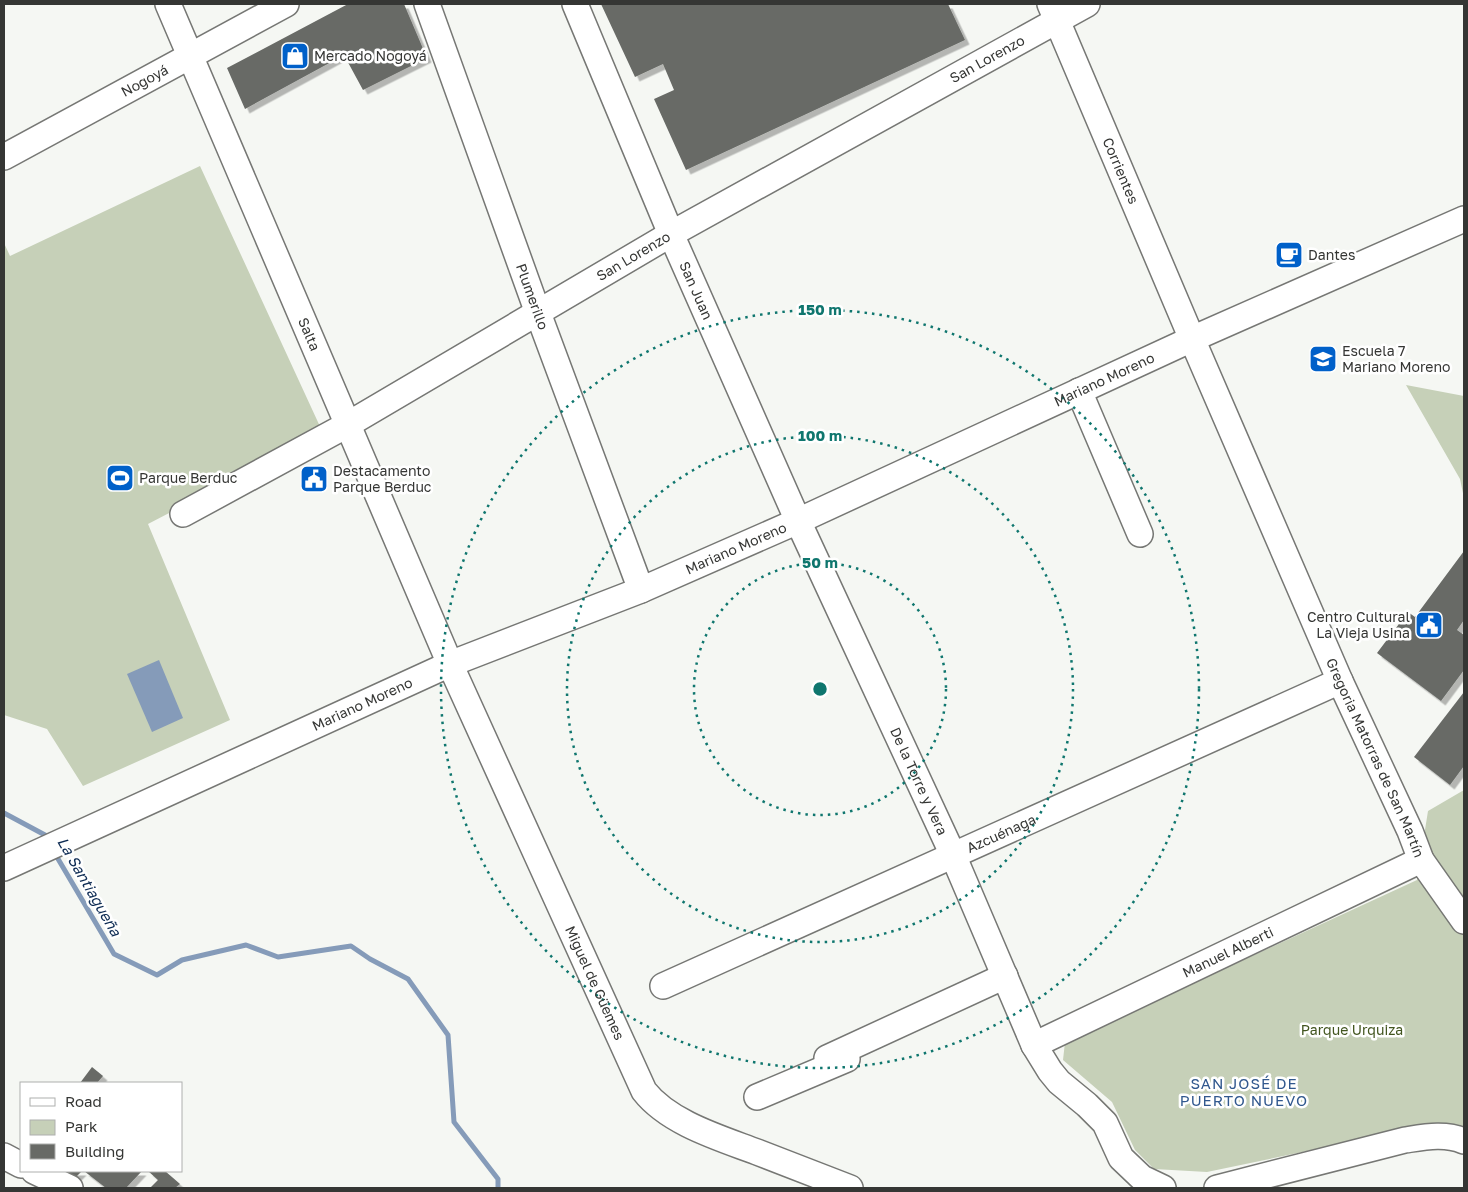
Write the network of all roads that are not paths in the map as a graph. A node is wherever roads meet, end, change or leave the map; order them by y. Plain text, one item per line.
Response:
1 (168, 4) edge
2 (286, 4) edge
3 (427, 4) edge
4 (575, 4) edge
5 (1087, 4) edge
6 (1053, 12) edge
7 (190, 55) junction
8 (4, 157) edge
9 (1464, 219) edge
10 (671, 234) junction
11 (538, 312) junction
12 (1192, 339) junction
13 (1079, 391) junction
14 (347, 425) junction
15 (183, 514) dead end
16 (798, 521) junction
17 (1140, 534) dead end
18 (641, 590) junction
19 (450, 664) junction
20 (1340, 681) junction
21 (953, 855) junction
22 (1421, 860) junction
23 (4, 868) edge
24 (1464, 921) edge
25 (1005, 976) junction
26 (663, 986) dead end
27 (883, 1032) junction
28 (1034, 1045) junction
29 (827, 1058) dead end
30 (757, 1097) dead end
31 (1464, 1141) edge
32 (4, 1156) edge
33 (20, 1164) edge
34 (36, 1172) edge
35 (70, 1188) edge
36 (850, 1188) edge
37 (1163, 1188) edge
38 (1217, 1188) edge

1 - 7 street, Salta
2 - 7 street, Nogoyá
3 - 11 street, Plumerillo
4 - 10 street, San Juan
5 - 6 street, San Lorenzo
6 - 10 street, San Lorenzo
6 - 12 street, Corrientes
7 - 8 street, Nogoyá
7 - 14 street, Salta
9 - 12 street, Mariano Moreno
10 - 11 street, San Lorenzo
10 - 16 street, San Juan
11 - 14 street, San Lorenzo
11 - 18 street, Plumerillo
12 - 13 street, Mariano Moreno
12 - 20 street, Gregoria Matorras de San Martín
13 - 16 street, Mariano Moreno
13 - 17 street
14 - 15 street, San Lorenzo
14 - 19 street, Salta
16 - 18 street, Mariano Moreno
16 - 21 street, De la Torre y Vera
18 - 19 street, Mariano Moreno
19 - 23 street, Mariano Moreno
19 - 36 street, Miguel de Güemes
20 - 21 street, Azcuénaga
20 - 22 street, Gregoria Matorras de San Martín
21 - 25 street, De la Torre y Vera
21 - 26 street, Azcuénaga
22 - 24 street, Gregoria Matorras de San Martín
22 - 28 street, Manuel Alberti
25 - 27 street
25 - 28 street, De la Torre y Vera
27 - 29 street
27 - 30 street
28 - 37 street, De la Torre y Vera
31 - 38 street
32 - 33 street
34 - 35 street

